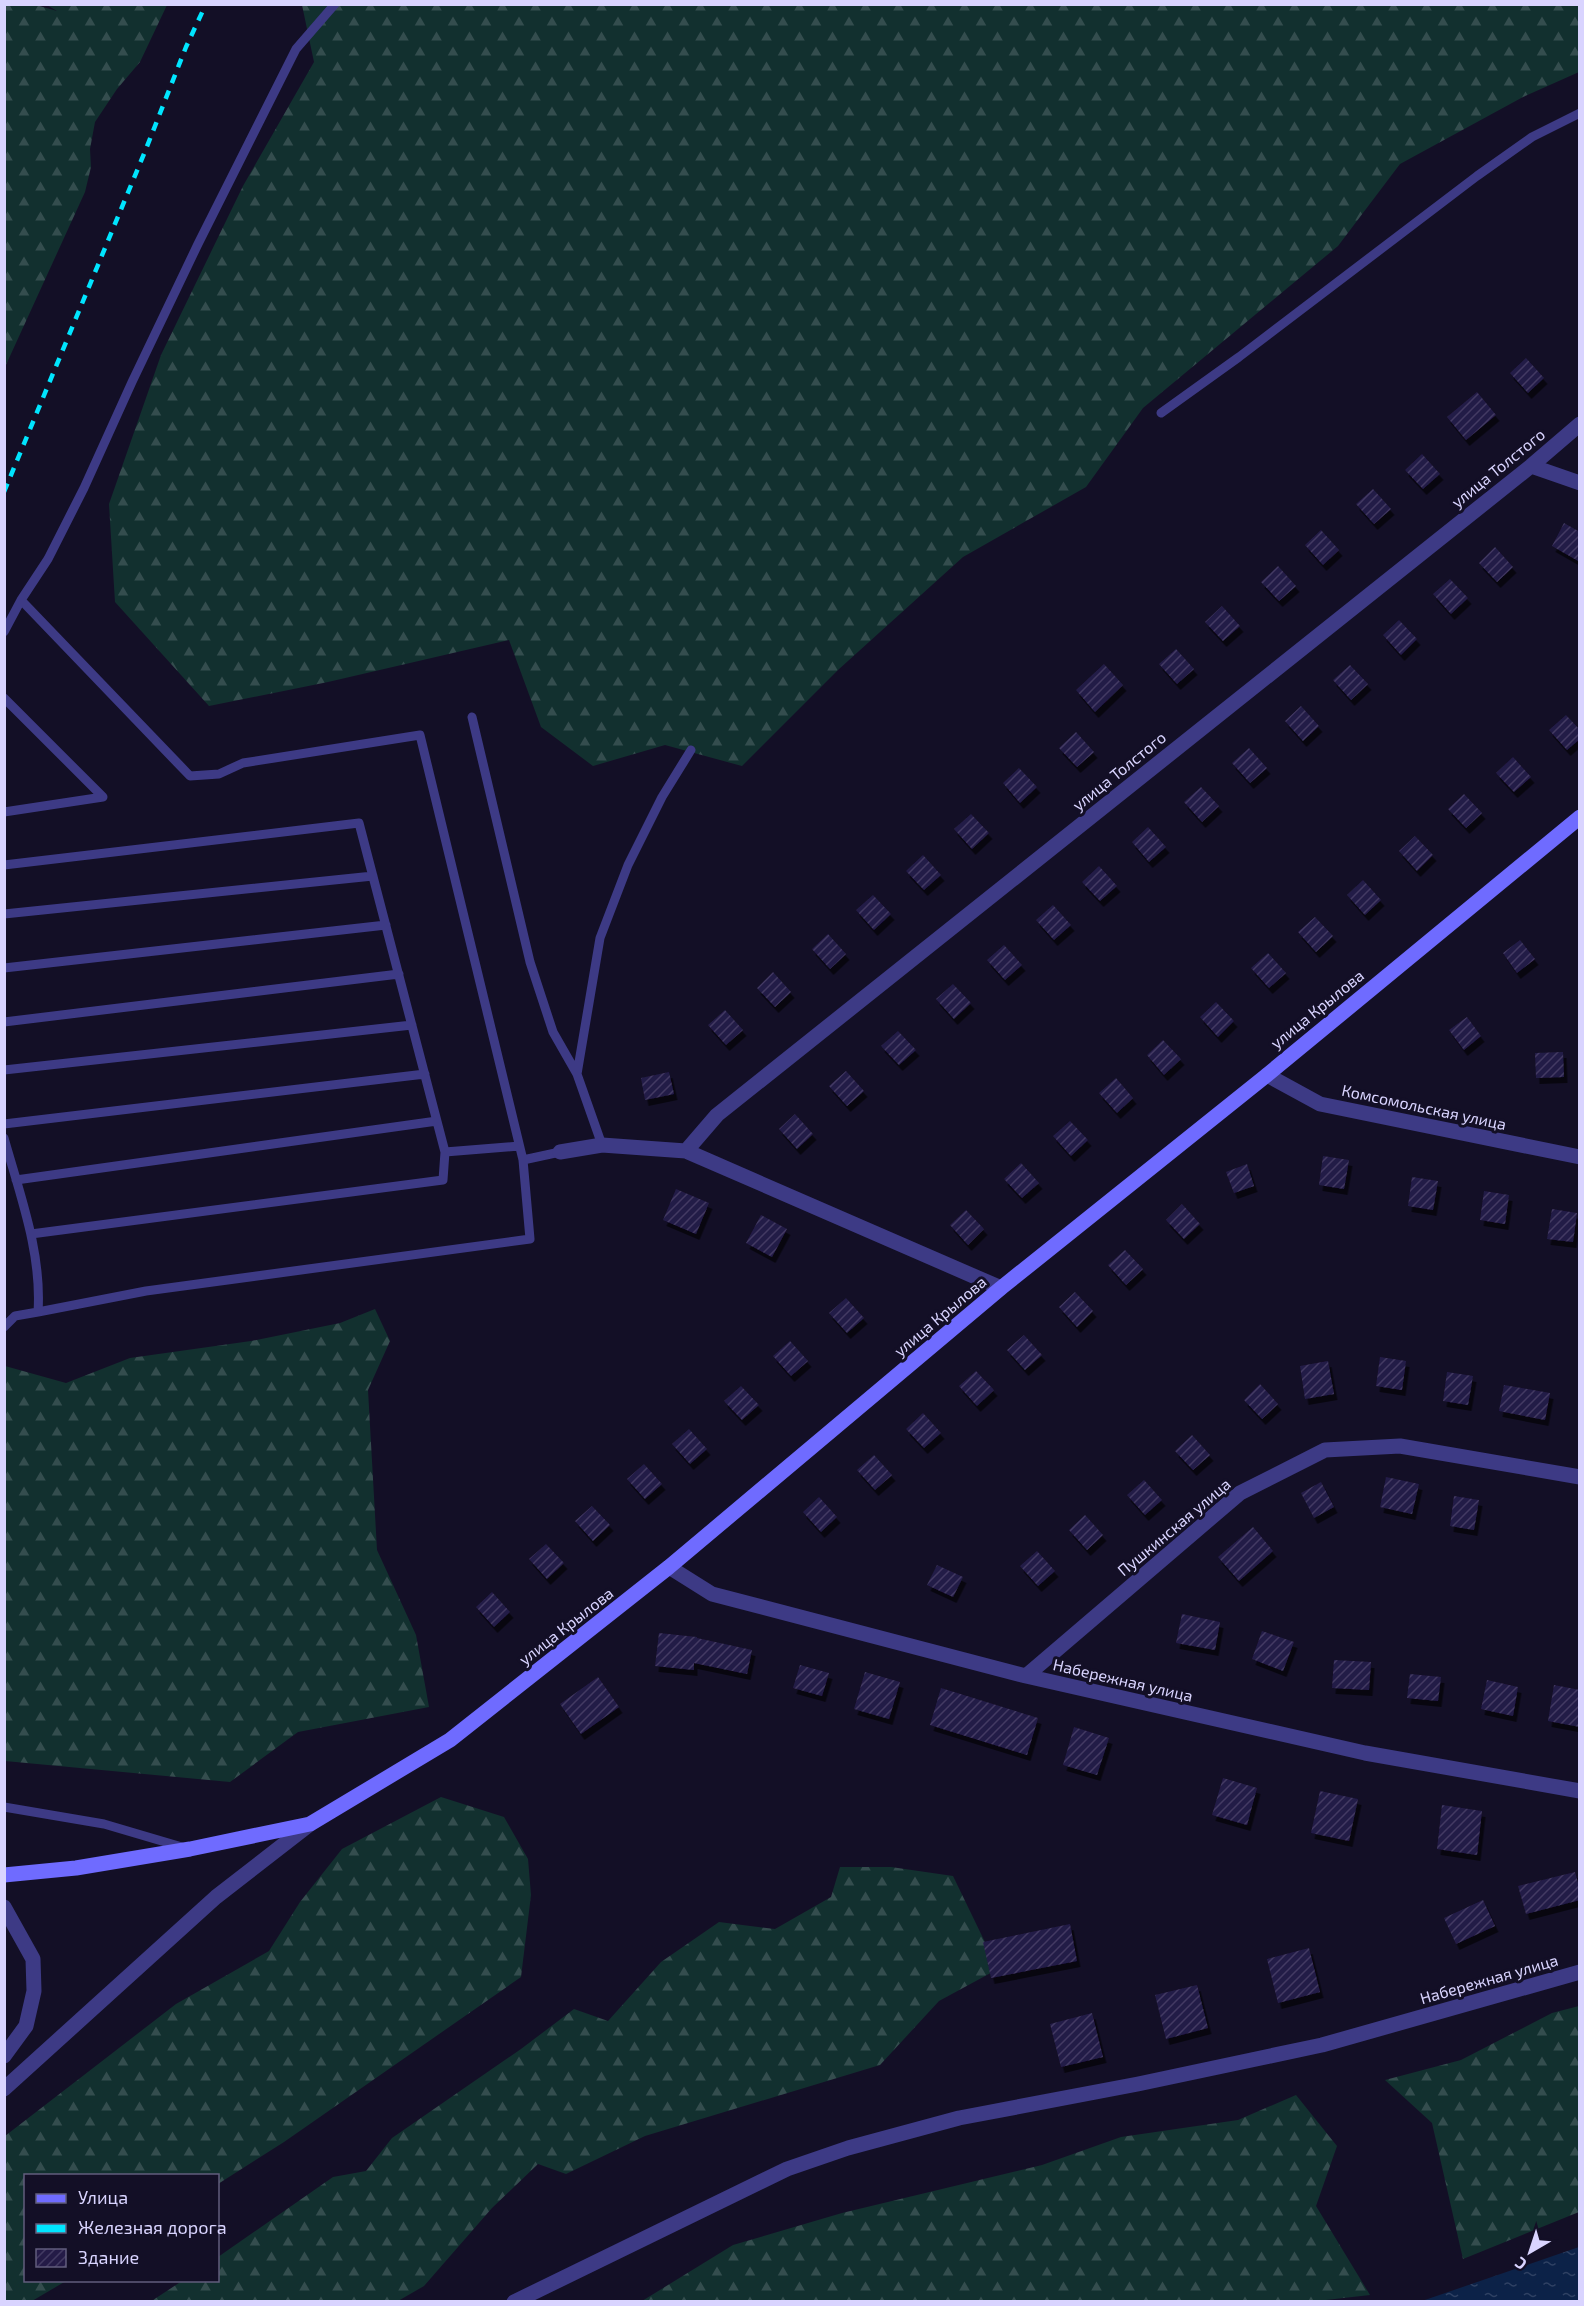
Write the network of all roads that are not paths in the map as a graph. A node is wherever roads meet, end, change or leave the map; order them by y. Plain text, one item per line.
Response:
1 (335, 4) edge
2 (1580, 113) edge
3 (1161, 413) dead end
4 (1580, 424) edge
5 (1531, 466) junction
6 (1580, 483) edge
7 (21, 600) junction
8 (4, 632) edge
9 (4, 698) edge
10 (472, 717) dead end
11 (691, 750) dead end
12 (4, 812) edge
13 (1580, 817) edge
14 (4, 865) edge
15 (373, 876) junction
16 (4, 914) edge
17 (386, 925) junction
18 (4, 968) edge
19 (399, 974) junction
20 (4, 1022) edge
21 (412, 1025) junction
22 (4, 1071) edge
23 (425, 1074) junction
24 (577, 1074) junction
25 (1267, 1075) junction
26 (437, 1121) junction
27 (4, 1124) edge
28 (4, 1138) edge
29 (602, 1145) junction
30 (519, 1146) junction
31 (686, 1151) junction
32 (445, 1152) junction
33 (560, 1152) joint
34 (1580, 1157) edge
35 (523, 1160) junction
36 (16, 1180) junction
37 (31, 1234) junction
38 (1001, 1288) junction
39 (38, 1312) junction
40 (4, 1326) edge
41 (1580, 1477) edge
42 (669, 1567) junction
43 (1026, 1676) junction
44 (1580, 1791) edge
45 (4, 1807) edge
46 (310, 1824) junction
47 (190, 1849) junction
48 (4, 1875) edge
49 (4, 1907) edge
50 (1580, 1972) edge
51 (4, 2056) edge
52 (4, 2090) edge
53 (514, 2301) edge

1 - 7 lane
2 - 3 lane
4 - 5 street, улица Толстого
5 - 6 street
5 - 31 street, улица Толстого
7 - 8 lane
7 - 30 lane
9 - 12 lane
10 - 24 lane
11 - 24 lane
13 - 25 main road, улица Крылова
14 - 15 lane
15 - 16 lane
15 - 17 lane
17 - 18 lane
17 - 19 lane
19 - 20 lane
19 - 21 lane
21 - 22 lane
21 - 23 lane
23 - 26 lane
23 - 27 lane
24 - 29 lane
25 - 34 street, Комсомольская улица
25 - 38 main road, улица Крылова
26 - 32 lane
26 - 36 lane
28 - 36 lane
29 - 31 street
29 - 33 street
30 - 32 lane
30 - 35 lane
31 - 38 street
32 - 37 lane
33 - 35 lane
35 - 39 lane
36 - 37 lane
37 - 39 lane
38 - 42 main road, улица Крылова
39 - 40 lane
41 - 43 street, Пушкинская улица
42 - 43 street, Набережная улица
42 - 46 main road, улица Крылова
43 - 44 street, Набережная улица
45 - 47 lane
46 - 47 main road, улица Крылова
46 - 52 street
47 - 48 main road, улица Крылова
49 - 51 street
50 - 53 street, Набережная улица

